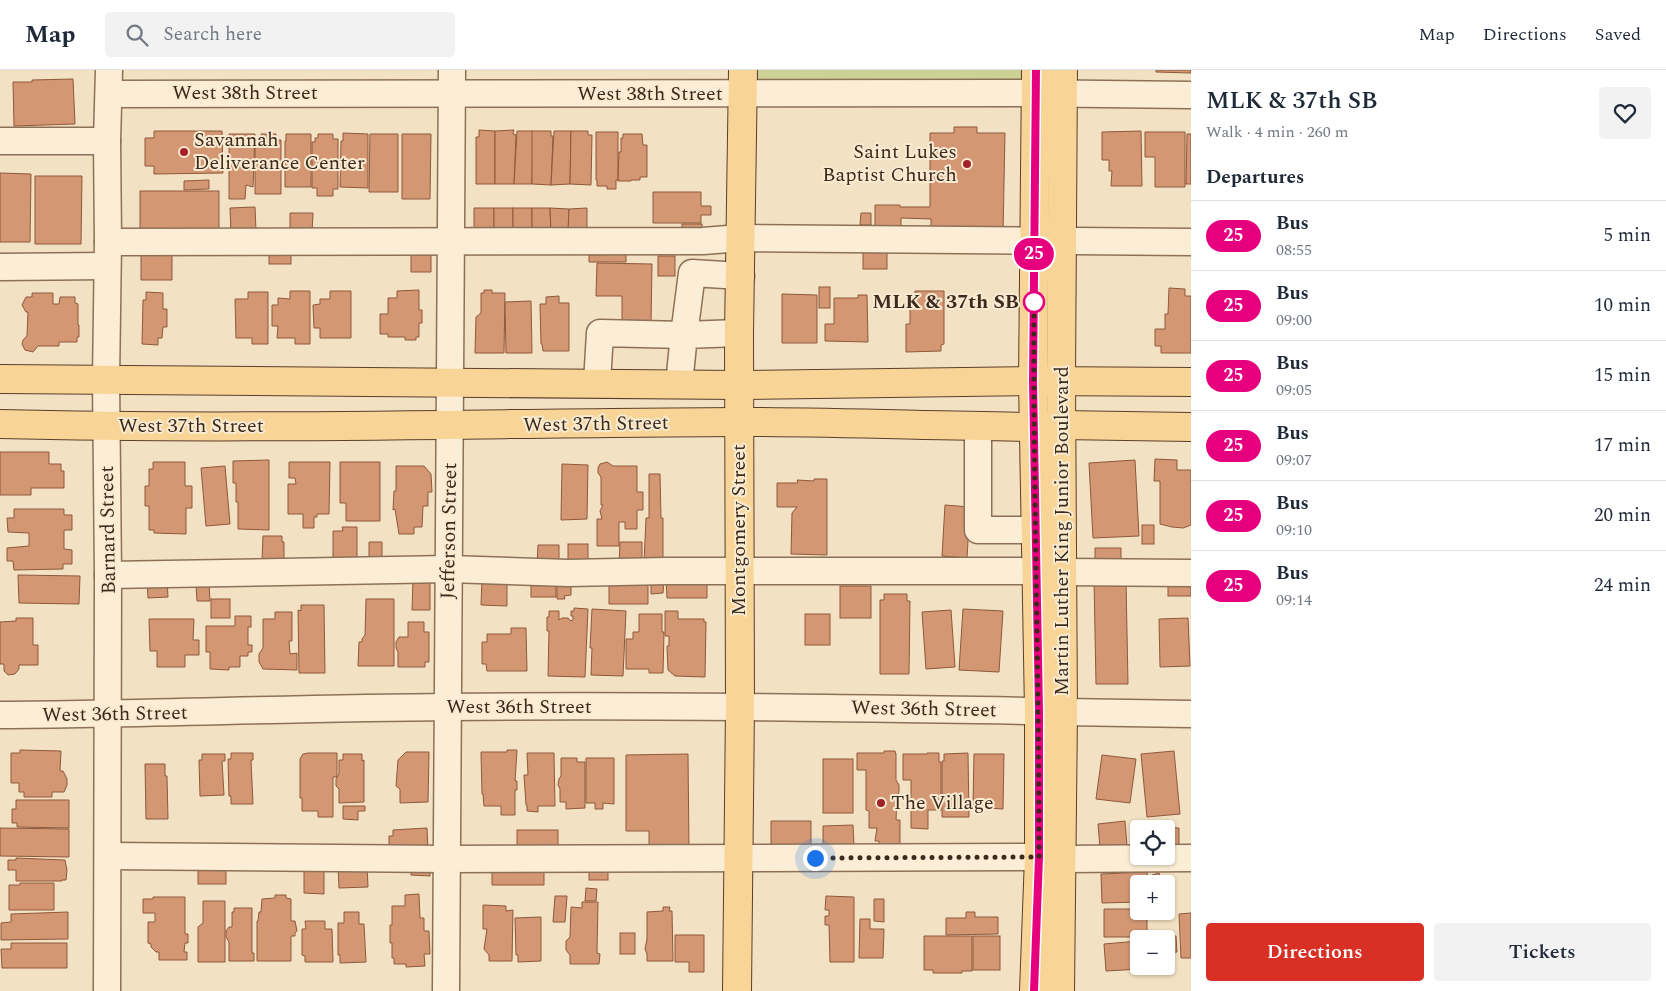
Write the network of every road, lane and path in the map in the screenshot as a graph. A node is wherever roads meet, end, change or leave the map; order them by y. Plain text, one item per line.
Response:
1 (452, 81) edge
2 (108, 82) edge
3 (743, 82) edge
4 (1036, 82) edge
5 (1063, 82) edge
6 (1191, 95) edge
7 (0, 141) edge
8 (107, 141) junction
9 (741, 238) junction
10 (1034, 240) junction
11 (451, 241) junction
12 (1061, 241) junction
13 (1191, 242) edge
14 (108, 254) junction
15 (0, 267) edge
16 (741, 276) junction
17 (739, 333) junction
18 (684, 335) junction
19 (0, 379) edge
20 (106, 380) junction
21 (1033, 381) junction
22 (1061, 381) junction
23 (450, 382) junction
24 (1191, 382) edge
25 (597, 384) junction
26 (679, 384) junction
27 (739, 385) junction
28 (739, 422) junction
29 (0, 424) edge
30 (107, 426) junction
31 (450, 426) junction
32 (978, 426) junction
33 (1061, 426) junction
34 (1034, 427) junction
35 (1191, 427) edge
36 (992, 530) junction
37 (1036, 530) junction
38 (449, 569) junction
39 (990, 571) junction
40 (1036, 571) junction
41 (739, 572) junction
42 (1063, 572) junction
43 (1191, 573) edge
44 (108, 575) junction
45 (447, 706) junction
46 (740, 707) junction
47 (1051, 711) junction
48 (108, 714) junction
49 (1191, 714) edge
50 (0, 715) edge
51 (108, 856) junction
52 (1051, 858) junction
53 (1191, 858) edge
54 (446, 859) junction
55 (738, 859) junction
56 (107, 991) edge
57 (446, 991) edge
58 (737, 991) edge
59 (1034, 991) edge
60 (1060, 991) edge

1 - 2 street, West 38th Street
1 - 3 street, West 38th Street
1 - 11 street, Jefferson Street
2 - 8 street, Barnard Street
3 - 4 street, West 38th Street
3 - 9 main road, Montgomery Street
4 - 5 street, West 38th Street
4 - 10 main road, Martin Luther King Junior Boulevard
5 - 6 street, West 38th Street
5 - 12 main road, Martin Luther King Junior Boulevard
7 - 8 street
8 - 14 street, Barnard Street
9 - 10 street
9 - 11 street
9 - 16 main road, Montgomery Street
10 - 12 street
10 - 21 main road, Martin Luther King Junior Boulevard
11 - 14 street
11 - 23 street, Jefferson Street
12 - 13 street
12 - 22 main road, Martin Luther King Junior Boulevard
14 - 15 street
14 - 20 street, Barnard Street
16 - 17 main road, Montgomery Street
16 - 18 street
17 - 18 street
17 - 27 main road, Montgomery Street
18 - 25 street
18 - 26 street
19 - 20 main road, West 37th Street
20 - 23 main road, West 37th Street
20 - 30 street, Barnard Street
21 - 22 main road, West 37th Street
21 - 27 main road, West 37th Street
21 - 34 main road, Martin Luther King Junior Boulevard
22 - 24 main road, West 37th Street
22 - 33 main road, Martin Luther King Junior Boulevard
23 - 25 main road, West 37th Street
23 - 31 street, Jefferson Street
25 - 26 main road, West 37th Street
26 - 27 main road, West 37th Street
27 - 28 main road, Montgomery Street
28 - 31 main road, West 37th Street
28 - 32 main road, West 37th Street
28 - 41 main road, Montgomery Street
29 - 30 main road, West 37th Street
30 - 31 main road, West 37th Street
30 - 44 street, Barnard Street
31 - 38 street, Jefferson Street
32 - 34 main road, West 37th Street
32 - 36 street
33 - 34 main road, West 37th Street
33 - 35 main road, West 37th Street
33 - 42 main road, Martin Luther King Junior Boulevard
34 - 37 main road, Martin Luther King Junior Boulevard
36 - 37 street
36 - 39 street
37 - 40 main road, Martin Luther King Junior Boulevard
38 - 41 street
38 - 44 street
38 - 45 street, Jefferson Street
39 - 40 street
39 - 41 street
40 - 47 main road, Martin Luther King Junior Boulevard
41 - 46 main road, Montgomery Street
42 - 43 street
42 - 47 main road, Martin Luther King Junior Boulevard
44 - 48 street, Barnard Street
45 - 46 street, West 36th Street
45 - 48 street, West 36th Street
45 - 54 street, Jefferson Street
46 - 47 street, West 36th Street
46 - 55 main road, Montgomery Street
47 - 49 street, West 36th Street
47 - 52 main road, Martin Luther King Junior Boulevard
48 - 50 street, West 36th Street
48 - 51 street, Barnard Street
51 - 54 street
51 - 56 street, Barnard Street
52 - 53 street
52 - 55 street
52 - 59 main road, Martin Luther King Junior Boulevard
52 - 60 main road, Martin Luther King Junior Boulevard
54 - 55 street
54 - 57 street, Jefferson Street
55 - 58 main road, Montgomery Street

